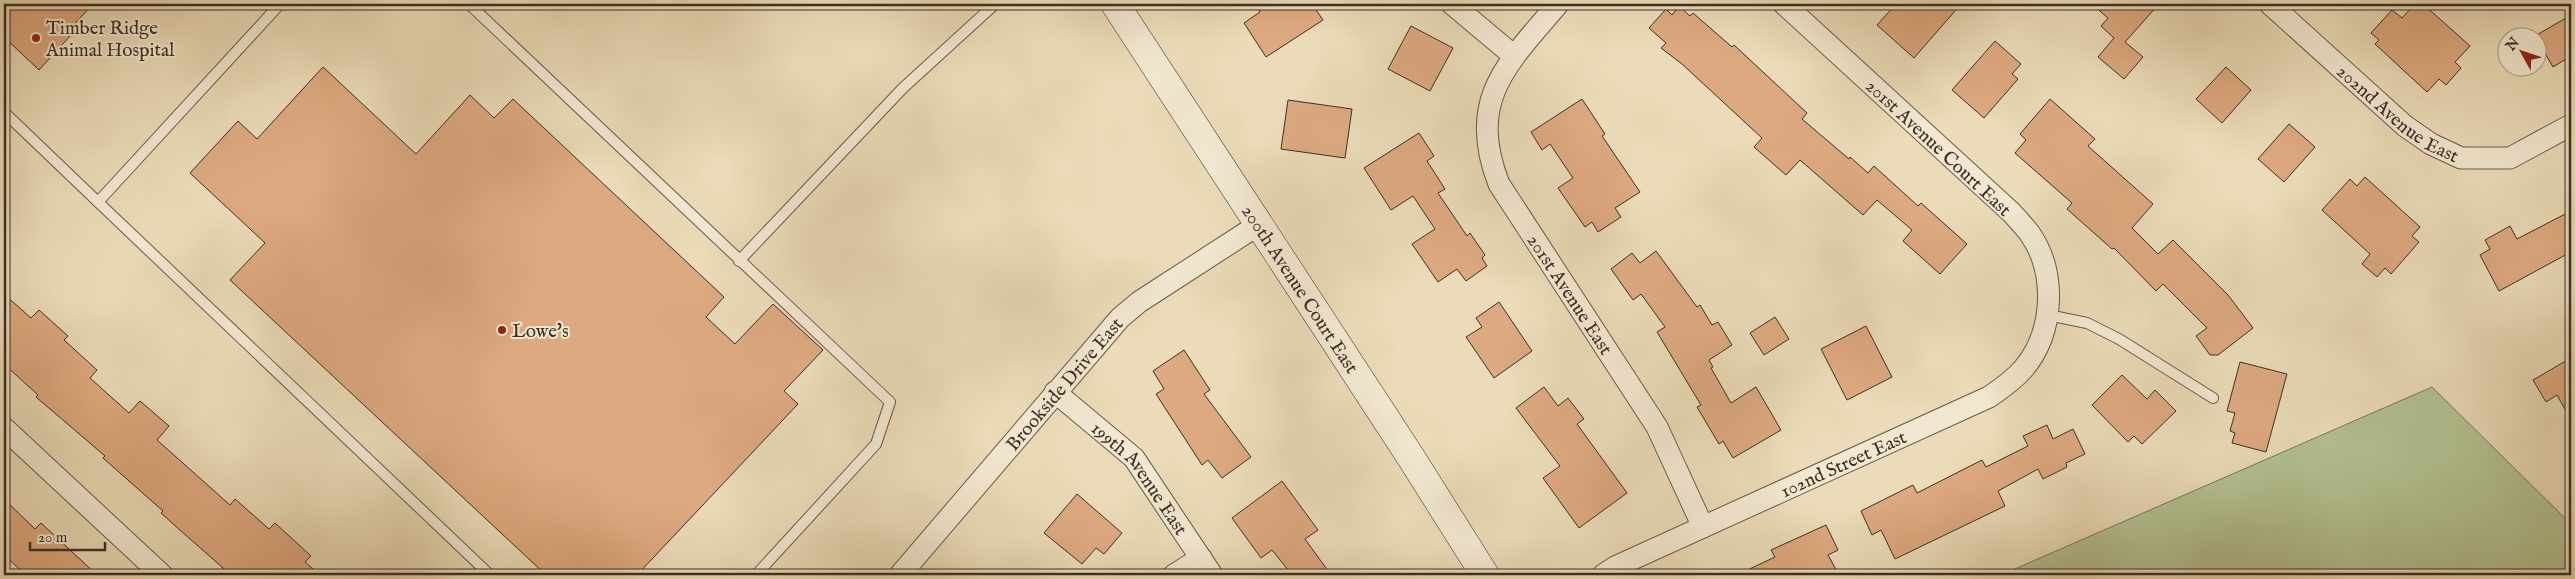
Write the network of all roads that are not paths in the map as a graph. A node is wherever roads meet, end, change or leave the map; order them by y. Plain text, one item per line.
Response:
1 (280, 4) edge
2 (469, 4) edge
3 (995, 4) edge
4 (1115, 4) edge
5 (1452, 4) edge
6 (1558, 4) edge
7 (1784, 4) edge
8 (2270, 4) edge
9 (1514, 56) junction
10 (4, 112) edge
11 (2571, 125) edge
12 (98, 202) junction
13 (1258, 224) junction
14 (739, 261) junction
15 (2048, 315) junction
16 (1055, 392) junction
17 (2213, 398) dead end
18 (4, 428) edge
19 (1703, 527) junction
20 (1207, 566) edge
21 (162, 575) edge
22 (490, 575) edge
23 (756, 575) edge
24 (900, 575) edge
25 (1174, 575) edge
26 (1485, 575) edge
27 (1603, 575) edge

1 - 12 lane
2 - 14 lane
3 - 14 lane
4 - 13 main road, 200th Avenue Court East
5 - 9 street
6 - 9 street, 201st Avenue East
7 - 15 street, 201st Avenue Court East
8 - 11 street, 202nd Avenue East
9 - 19 street, 201st Avenue East
10 - 12 lane
12 - 22 lane
13 - 16 street, Brookside Drive East
13 - 26 main road, 200th Avenue Court East
14 - 23 lane
15 - 17 lane
15 - 19 street, 102nd Street East
16 - 20 street, 199th Avenue East
16 - 24 street, Brookside Drive East
18 - 21 street
19 - 27 street, 102nd Street East
20 - 25 street

